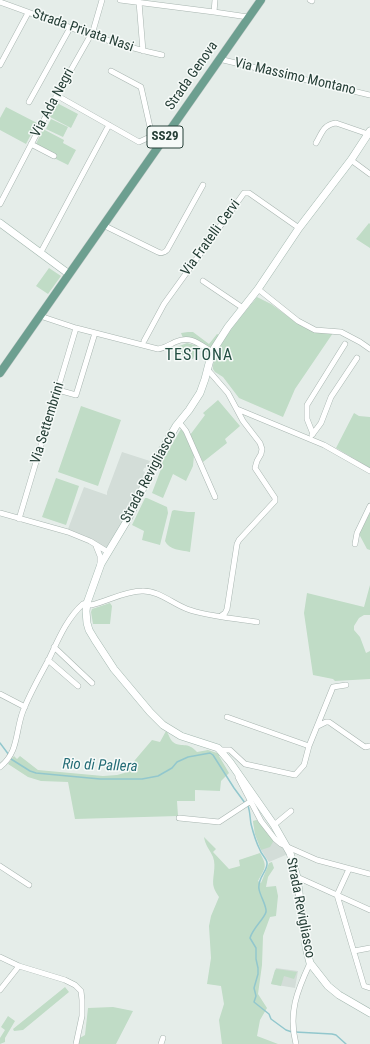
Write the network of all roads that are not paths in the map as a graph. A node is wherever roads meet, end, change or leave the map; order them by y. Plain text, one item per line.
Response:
1 (102, 0) edge
2 (120, 0) edge
3 (216, 0) edge
4 (261, 0) edge
5 (0, 2) edge
6 (139, 2) junction
7 (28, 12) junction
8 (214, 12) junction
9 (248, 17) junction
10 (70, 28) junction
11 (90, 35) junction
12 (143, 51) junction
13 (162, 55) dead end
14 (219, 59) junction
15 (0, 65) edge
16 (111, 71) dead end
17 (56, 95) junction
18 (370, 96) edge
19 (29, 102) dead end
20 (109, 125) junction
21 (369, 132) edge
22 (152, 136) junction
23 (161, 142) junction
24 (316, 143) dead end
25 (31, 144) junction
26 (54, 156) dead end
27 (351, 160) junction
28 (370, 174) edge
29 (203, 185) dead end
30 (0, 204) edge
31 (103, 225) junction
32 (1, 227) edge
33 (299, 228) junction
34 (41, 252) junction
35 (69, 274) junction
36 (203, 281) dead end
37 (258, 290) junction
38 (243, 308) junction
39 (40, 316) junction
40 (76, 328) junction
41 (95, 332) junction
42 (144, 341) dead end
43 (345, 344) dead end
44 (370, 349) edge
45 (212, 352) junction
46 (357, 358) dead end
47 (208, 370) junction
48 (0, 373) edge
49 (58, 390) junction
50 (237, 409) junction
51 (179, 422) junction
52 (370, 471) edge
53 (215, 497) dead end
54 (370, 506) edge
55 (0, 513) edge
56 (19, 519) junction
57 (355, 544) dead end
58 (96, 545) junction
59 (108, 552) junction
60 (100, 568) junction
61 (87, 603) junction
62 (221, 616) junction
63 (257, 622) dead end
64 (54, 647) junction
65 (48, 660) junction
66 (92, 683) dead end
67 (346, 685) dead end
68 (78, 686) dead end
69 (0, 694) edge
70 (25, 707) junction
71 (227, 718) dead end
72 (318, 726) junction
73 (309, 746) junction
74 (370, 746) edge
75 (220, 750) junction
76 (0, 767) edge
77 (236, 771) junction
78 (248, 803) junction
79 (292, 811) dead end
80 (179, 818) dead end
81 (274, 825) junction
82 (287, 847) junction
83 (0, 866) edge
84 (349, 869) junction
85 (370, 874) edge
86 (297, 877) junction
87 (29, 885) dead end
88 (337, 895) junction
89 (370, 910) edge
90 (370, 948) edge
91 (354, 952) junction
92 (0, 957) edge
93 (310, 963) junction
94 (19, 966) junction
95 (370, 988) edge
96 (0, 990) edge
97 (370, 1014) edge
98 (163, 1038) dead end
99 (76, 1044) edge
100 (161, 1044) edge
101 (296, 1044) edge

1 - 11 street, Via Ada Negri
2 - 6 street
3 - 8 street
4 - 9 main road, Strada Genova / SS29
5 - 7 street, Strada Privata Nasi
6 - 8 street
6 - 12 street, Strada Privata Nasi
7 - 10 street, Strada Privata Nasi
7 - 15 street
8 - 9 street
9 - 14 main road, Strada Genova / SS29
10 - 11 street, Strada Privata Nasi
10 - 19 street
11 - 12 street, Strada Privata Nasi
11 - 17 street, Via Ada Negri
12 - 13 street, Strada Privata Nasi
14 - 18 street, Via Massimo Montano
14 - 23 main road, Strada Genova / SS29
16 - 22 street
17 - 20 street
17 - 25 street, Via Ada Negri
20 - 22 street
20 - 34 street
21 - 24 street
21 - 27 street, Strada Revigliasco
22 - 23 street
23 - 31 main road, Strada Genova / SS29
25 - 26 street
25 - 30 street, Via Ada Negri
27 - 28 street
27 - 33 street, Strada Revigliasco
29 - 31 street
31 - 35 main road, Strada Genova / SS29
32 - 34 street
33 - 37 street, Strada Revigliasco
33 - 42 street, Via Fratelli Cervi
34 - 35 street
35 - 39 main road, Strada Genova / SS29
36 - 38 street
37 - 38 street, Strada Revigliasco
37 - 44 street
38 - 45 street, Strada Revigliasco
39 - 40 street
39 - 48 main road, Strada Genova / SS29
40 - 41 street
40 - 49 street, Via Settembrini
41 - 45 street
41 - 49 street
43 - 46 street
45 - 47 street, Strada Revigliasco
47 - 50 street
47 - 51 street, Strada Revigliasco
49 - 56 street, Via Settembrini
50 - 52 street
50 - 62 street
51 - 53 street
51 - 59 street, Strada Revigliasco
54 - 57 street
55 - 56 street
56 - 58 street
58 - 59 street
58 - 60 street
59 - 60 street, Strada Revigliasco
60 - 61 street, Strada Revigliasco
61 - 62 street
61 - 64 street
61 - 75 street, Strada Revigliasco
62 - 63 street
64 - 65 street
64 - 66 street
65 - 68 street
65 - 70 street
67 - 72 street
69 - 70 street
70 - 76 street
71 - 73 street
72 - 73 street
72 - 74 street
73 - 75 street
75 - 77 street, Strada Revigliasco
77 - 78 street, Strada Revigliasco
77 - 81 street, Strada Revigliasco
78 - 80 street
78 - 82 street, Strada Revigliasco
79 - 81 street
81 - 82 street, Strada Revigliasco
82 - 84 street
82 - 86 street, Strada Revigliasco
83 - 87 street
84 - 85 street
84 - 88 street
86 - 88 street
86 - 93 street, Strada Revigliasco
88 - 89 street
88 - 91 street
90 - 91 street
91 - 95 street
92 - 94 street
93 - 97 street, Strada Revigliasco
93 - 101 street
94 - 96 street
94 - 99 street
98 - 100 street

